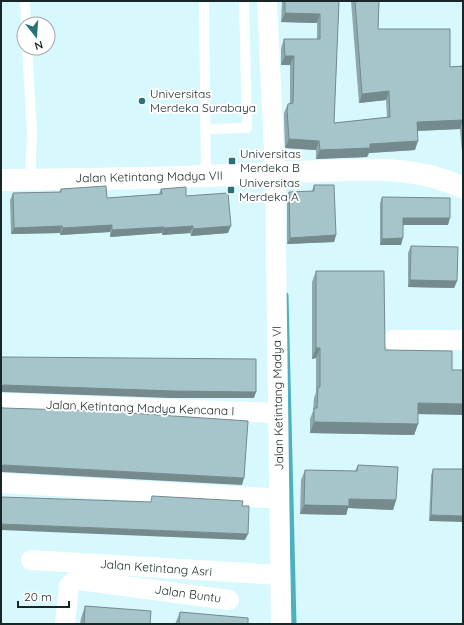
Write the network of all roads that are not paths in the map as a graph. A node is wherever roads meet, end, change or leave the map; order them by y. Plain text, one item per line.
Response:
1 (24, 1) edge
2 (204, 1) edge
3 (244, 1) edge
4 (267, 1) edge
5 (25, 16) edge
6 (27, 56) edge
7 (206, 129) junction
8 (283, 172) junction
9 (206, 176) junction
10 (1, 180) edge
11 (30, 180) junction
12 (463, 188) edge
13 (393, 340) dead end
14 (463, 340) edge
15 (1, 403) edge
16 (278, 414) junction
17 (1, 483) edge
18 (279, 497) junction
19 (31, 560) dead end
20 (280, 575) junction
21 (229, 600) dead end
22 (65, 624) edge
23 (281, 624) edge

1 - 5 lane
2 - 7 lane
3 - 7 lane
4 - 8 street, Jalan Ketintang Madya VI
6 - 11 lane
7 - 9 lane
8 - 9 street, Jalan Ketintang Madya VII
8 - 12 street, Jalan Ketintang Madya VII
8 - 16 street, Jalan Ketintang Madya VI
9 - 11 street, Jalan Ketintang Madya VII
10 - 11 street, Jalan Ketintang Madya VII
13 - 14 street
15 - 16 street, Jalan Ketintang Madya Kencana I
16 - 18 street, Jalan Ketintang Madya VI
17 - 18 street
18 - 20 street, Jalan Ketintang Madya VI
19 - 20 street, Jalan Ketintang Asri
20 - 23 street, Jalan Ketintang Madya VI
21 - 22 street, Jalan Buntu

